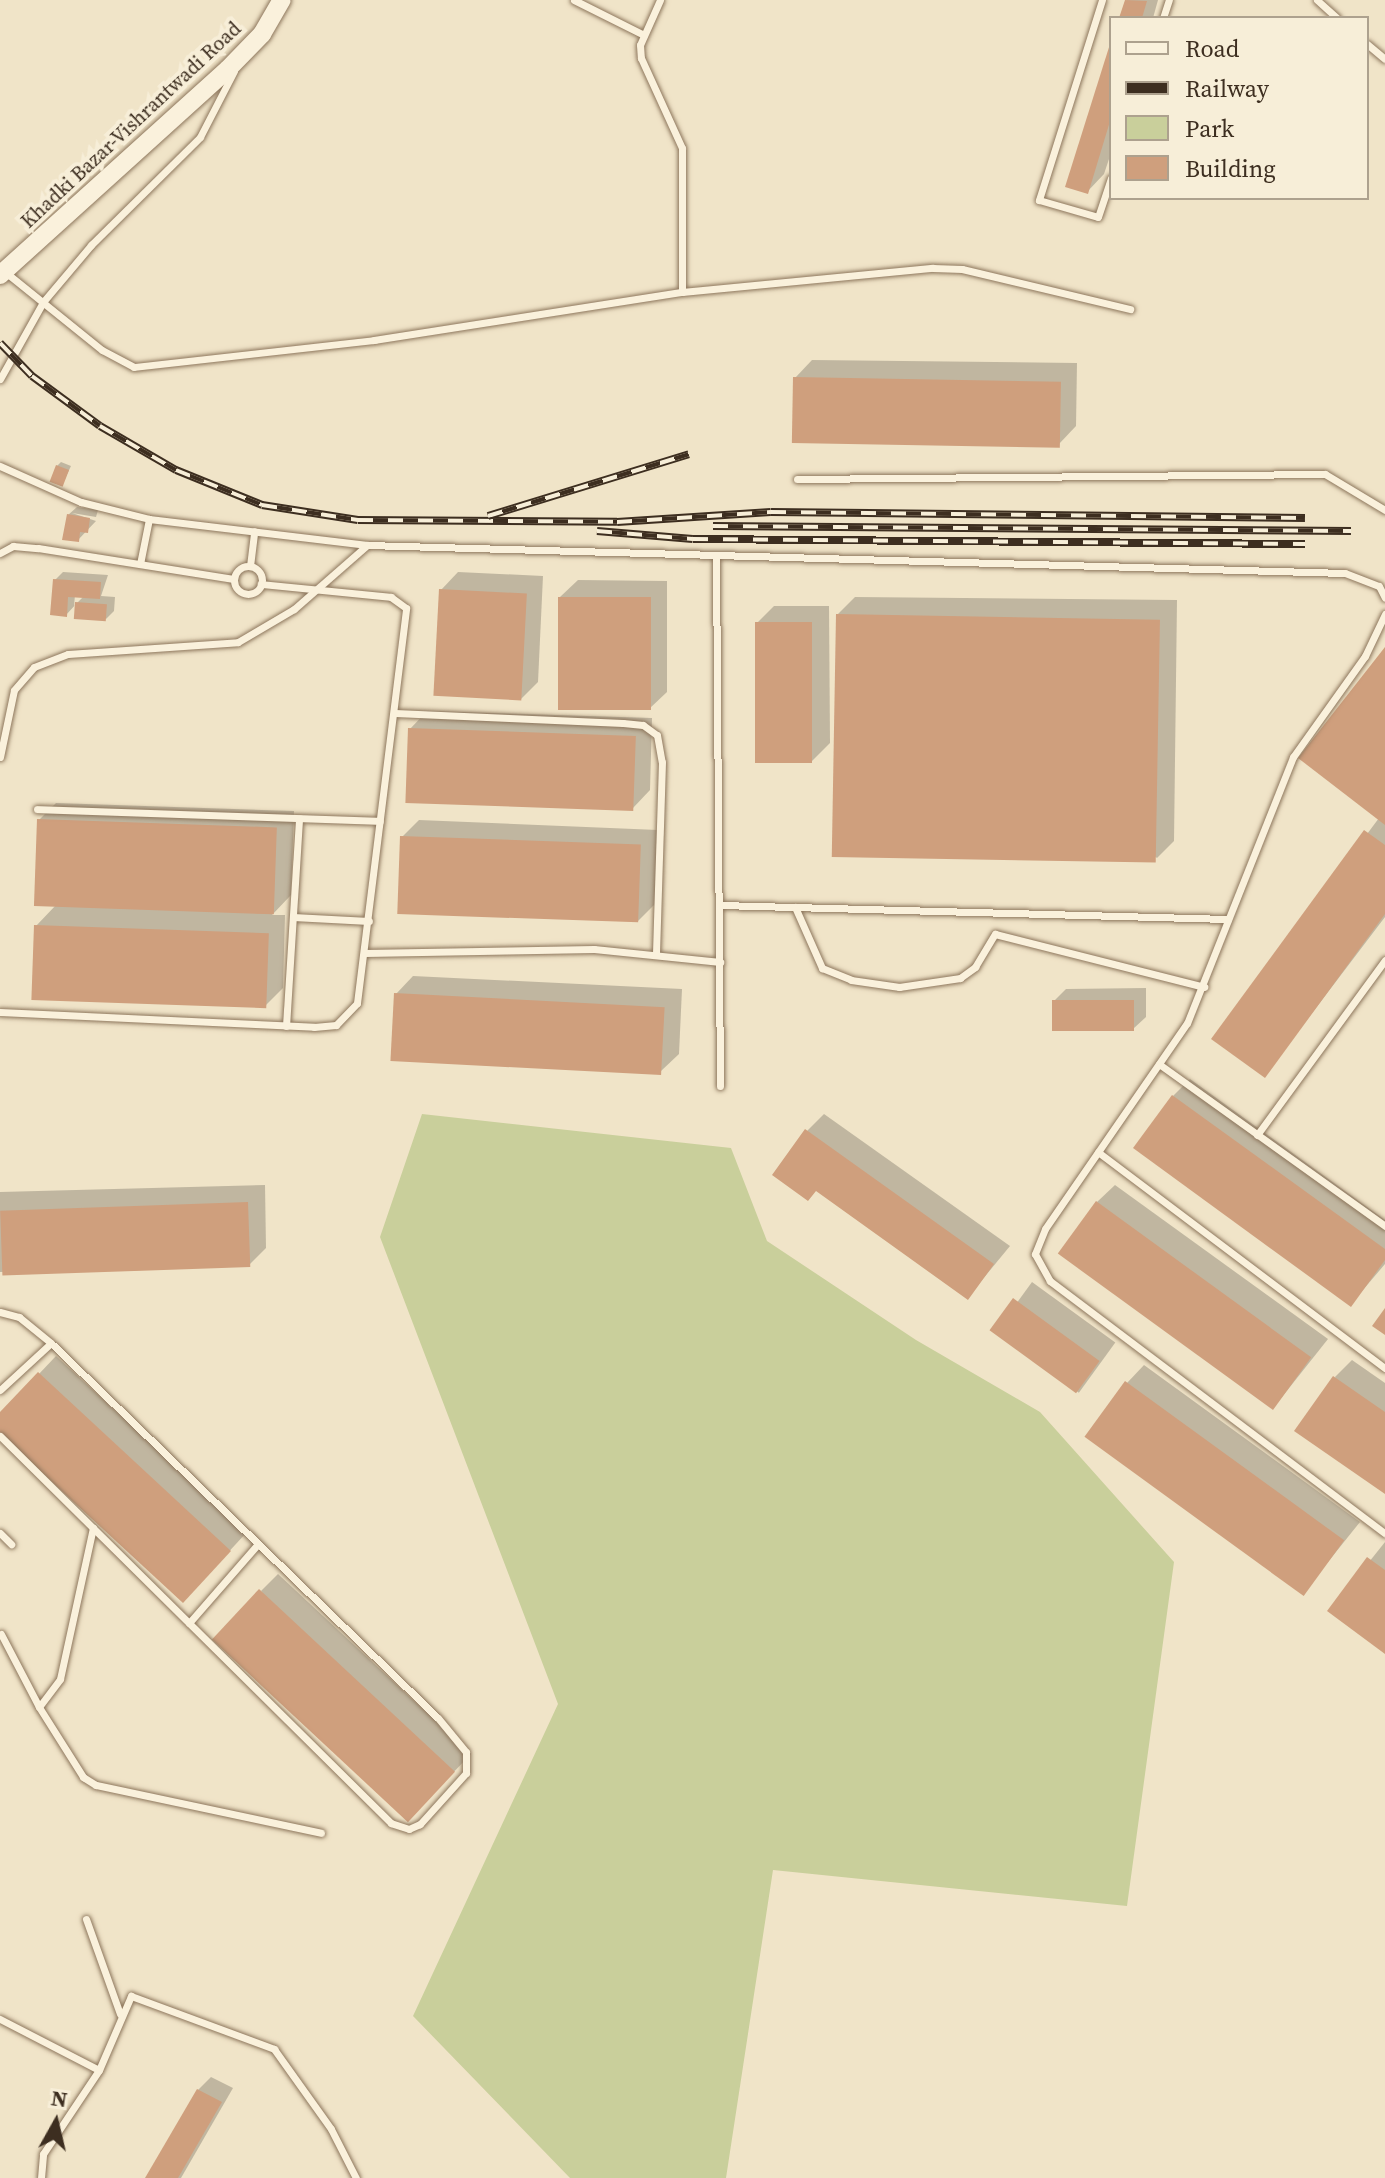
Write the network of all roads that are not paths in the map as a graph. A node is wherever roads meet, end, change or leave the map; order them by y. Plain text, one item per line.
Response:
1 (282, 0) edge
2 (574, 0) edge
3 (660, 0) edge
4 (1102, 0) edge
5 (1317, 0) edge
6 (1335, 16) edge
7 (644, 35) junction
8 (1369, 46) edge
9 (243, 54) junction
10 (1385, 59) edge
11 (1109, 184) edge
12 (2, 273) edge
13 (682, 292) junction
14 (43, 302) junction
15 (1130, 309) dead end
16 (0, 379) edge
17 (0, 466) edge
18 (797, 479) dead end
19 (1385, 510) edge
20 (149, 519) junction
21 (254, 531) junction
22 (367, 545) junction
23 (0, 553) edge
24 (716, 557) junction
25 (140, 564) junction
26 (250, 566) junction
27 (234, 579) junction
28 (261, 584) junction
29 (319, 587) junction
30 (1385, 598) edge
31 (1385, 614) edge
32 (395, 713) junction
33 (0, 757) edge
34 (37, 809) dead end
35 (299, 818) junction
36 (380, 821) junction
37 (720, 905) junction
38 (795, 907) junction
39 (293, 917) junction
40 (1228, 919) junction
41 (369, 921) junction
42 (365, 953) junction
43 (656, 953) junction
44 (1385, 960) edge
45 (720, 962) junction
46 (1204, 987) junction
47 (0, 1012) edge
48 (286, 1026) junction
49 (1159, 1064) junction
50 (720, 1086) dead end
51 (1257, 1135) junction
52 (1098, 1152) junction
53 (1385, 1226) edge
54 (0, 1312) edge
55 (51, 1343) junction
56 (1385, 1368) edge
57 (0, 1390) edge
58 (0, 1436) edge
59 (93, 1528) junction
60 (0, 1533) edge
61 (1385, 1533) edge
62 (11, 1544) dead end
63 (258, 1544) junction
64 (189, 1623) junction
65 (1, 1634) edge
66 (39, 1707) junction
67 (321, 1833) dead end
68 (86, 1919) dead end
69 (120, 2014) junction
70 (0, 2019) edge
71 (99, 2070) junction
72 (41, 2178) edge
73 (356, 2178) edge

1 - 9 street, Khadki Bazar-Vishrantwadi Road
2 - 7 lane
3 - 7 lane
4 - 11 lane
5 - 6 lane
7 - 13 lane
8 - 10 lane
9 - 12 street, Khadki Bazar-Vishrantwadi Road
9 - 14 lane
12 - 14 lane
13 - 14 lane
13 - 15 lane
14 - 16 lane
17 - 20 lane
18 - 19 lane
20 - 21 lane
20 - 25 lane
21 - 22 lane
21 - 26 lane
22 - 24 lane
22 - 29 lane
23 - 25 lane
24 - 30 lane
24 - 37 lane
25 - 27 lane
26 - 27 lane
26 - 28 lane
27 - 28 lane
28 - 29 lane
29 - 32 lane
29 - 33 lane
31 - 40 lane
32 - 36 lane
32 - 43 lane
34 - 35 lane
35 - 36 lane
35 - 39 lane
36 - 41 lane
37 - 38 lane
37 - 45 lane
38 - 40 lane
38 - 46 lane
39 - 41 lane
39 - 48 lane
40 - 46 lane
41 - 42 lane
42 - 43 lane
42 - 48 lane
43 - 45 lane
44 - 51 lane
45 - 50 lane
46 - 49 lane
47 - 48 lane
49 - 51 lane
49 - 52 lane
51 - 53 lane
52 - 56 lane
52 - 61 lane
54 - 55 lane
55 - 57 lane
55 - 63 lane
58 - 59 lane
59 - 64 lane
59 - 66 lane
60 - 62 lane
63 - 64 lane
63 - 64 lane
65 - 66 lane
66 - 67 lane
68 - 69 lane
69 - 71 lane
69 - 73 lane
70 - 71 lane
71 - 72 lane

